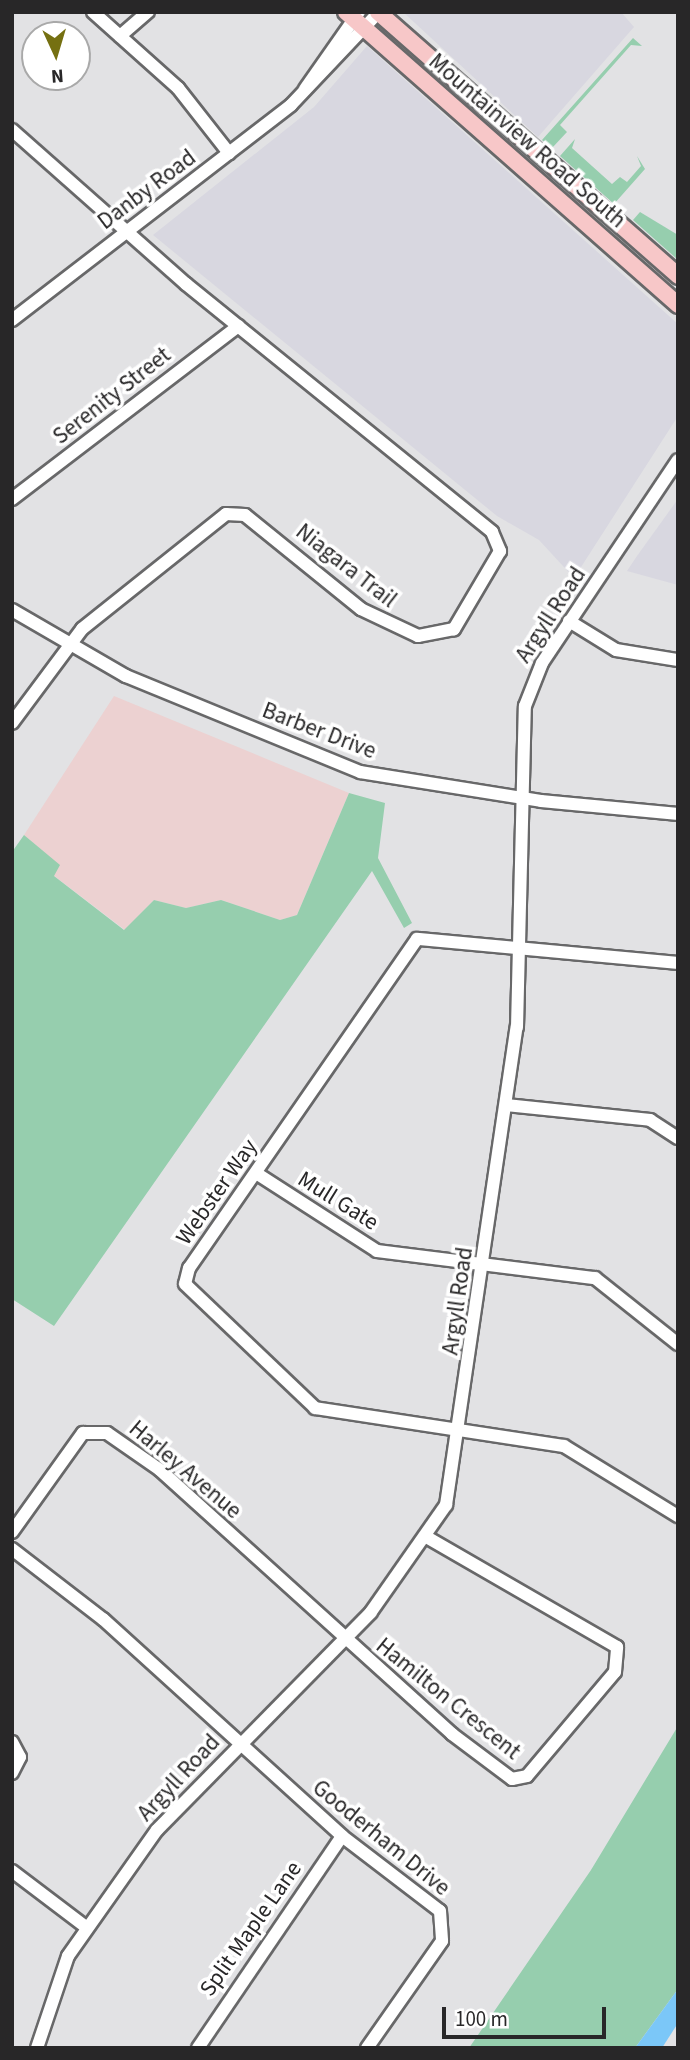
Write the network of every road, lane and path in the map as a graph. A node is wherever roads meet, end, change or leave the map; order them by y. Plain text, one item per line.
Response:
1 (93, 12) edge
2 (148, 12) edge
3 (379, 12) edge
4 (353, 15) edge
5 (367, 31) junction
6 (120, 36) junction
7 (305, 89) junction
8 (12, 130) edge
9 (229, 153) junction
10 (127, 231) junction
11 (678, 276) edge
12 (678, 305) edge
13 (12, 320) edge
14 (238, 326) junction
15 (678, 460) edge
16 (12, 499) edge
17 (12, 610) edge
18 (569, 621) junction
19 (69, 645) junction
20 (678, 660) edge
21 (12, 723) edge
22 (519, 797) junction
23 (678, 814) edge
24 (518, 952) junction
25 (678, 963) edge
26 (506, 1105) junction
27 (678, 1138) edge
28 (256, 1173) junction
29 (484, 1267) junction
30 (678, 1345) edge
31 (461, 1432) junction
32 (678, 1516) edge
33 (12, 1532) edge
34 (428, 1538) junction
35 (12, 1549) edge
36 (345, 1640) junction
37 (12, 1741) edge
38 (239, 1745) junction
39 (12, 1773) edge
40 (342, 1836) junction
41 (12, 1871) edge
42 (87, 1928) junction
43 (37, 2048) edge
44 (198, 2048) edge
45 (367, 2048) edge

1 - 6 street
2 - 6 street
3 - 5 street, Danby Road
3 - 11 main road, Mountainview Road South
4 - 5 main road, Mountainview Road South
4 - 7 street, Danby Road
5 - 7 street, Danby Road
5 - 12 main road, Mountainview Road South
6 - 9 street
7 - 9 street, Danby Road
8 - 10 street, Niagara Trail
9 - 10 street, Danby Road
10 - 13 street, Danby Road
10 - 14 street, Niagara Trail
14 - 16 street, Serenity Street
14 - 19 street, Niagara Trail
15 - 18 street, Argyll Road
17 - 19 street, Barber Drive
18 - 20 street
18 - 22 street, Argyll Road
19 - 21 street, Niagara Trail
19 - 22 street, Barber Drive
22 - 23 street, Barber Drive
22 - 24 street, Argyll Road
24 - 25 street, Webster Way
24 - 26 street, Argyll Road
24 - 28 street, Webster Way
26 - 27 street
26 - 29 street, Argyll Road
28 - 29 street, Mull Gate
28 - 31 street, Webster Way
29 - 30 street, Mull Gate
29 - 31 street, Argyll Road
31 - 32 street
31 - 34 street, Argyll Road
33 - 36 street, Harley Avenue
34 - 36 street, Argyll Road
34 - 36 street, Hamilton Crescent
35 - 38 street
36 - 38 street, Argyll Road
37 - 39 street
38 - 40 street, Gooderham Drive
38 - 42 street, Argyll Road
40 - 44 street, Split Maple Lane
40 - 45 street, Gooderham Drive
41 - 42 street
42 - 43 street, Argyll Road

